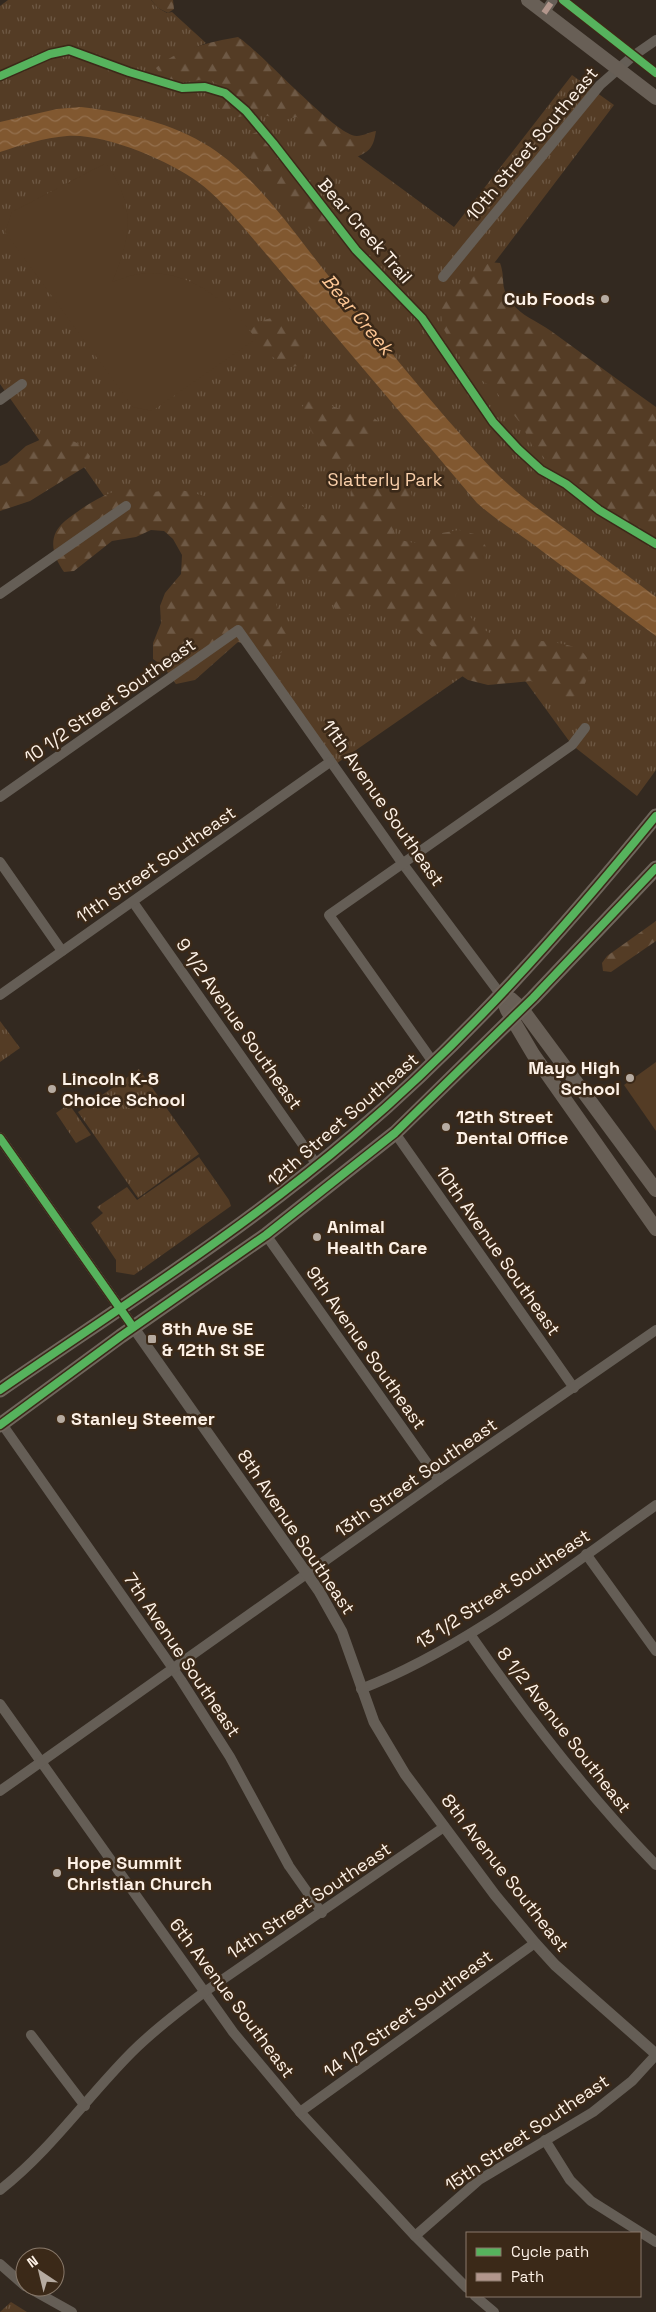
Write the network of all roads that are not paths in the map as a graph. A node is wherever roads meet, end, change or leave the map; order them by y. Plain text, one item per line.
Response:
1 (528, 0) edge
2 (553, 0) edge
3 (544, 12) junction
4 (656, 40) edge
5 (617, 69) junction
6 (656, 98) edge
7 (442, 277) dead end
8 (22, 384) dead end
9 (0, 400) edge
10 (126, 506) dead end
11 (0, 594) edge
12 (238, 630) joint
13 (585, 728) dead end
14 (330, 762) junction
15 (0, 798) edge
16 (656, 816) edge
17 (0, 862) edge
18 (403, 864) junction
19 (656, 868) edge
20 (134, 902) junction
21 (62, 951) junction
22 (0, 994) edge
23 (502, 995) junction
24 (517, 1014) junction
25 (433, 1062) junction
26 (395, 1133) junction
27 (0, 1138) edge
28 (317, 1165) junction
29 (656, 1190) edge
30 (656, 1229) edge
31 (266, 1235) junction
32 (119, 1308) junction
33 (133, 1328) junction
34 (656, 1330) edge
35 (574, 1388) junction
36 (0, 1390) edge
37 (1, 1425) edge
38 (439, 1480) junction
39 (656, 1505) edge
40 (586, 1554) junction
41 (308, 1575) junction
42 (470, 1634) junction
43 (656, 1651) edge
44 (174, 1668) junction
45 (361, 1689) junction
46 (0, 1704) edge
47 (41, 1762) junction
48 (0, 1791) edge
49 (444, 1827) junction
50 (656, 1866) edge
51 (322, 1913) junction
52 (535, 1943) junction
53 (203, 1993) junction
54 (31, 2035) dead end
55 (656, 2055) edge
56 (84, 2106) junction
57 (300, 2112) junction
58 (545, 2140) junction
59 (0, 2190) edge
60 (640, 2232) edge
61 (641, 2233) edge
62 (415, 2236) junction
63 (656, 2242) edge
64 (0, 2264) edge
65 (15, 2277) edge
66 (466, 2287) edge
67 (45, 2297) edge
68 (476, 2297) edge
69 (72, 2312) edge
70 (494, 2312) edge

1 - 3 main road
2 - 3 street
3 - 5 main road
4 - 5 street, 10th Street Southeast
5 - 6 main road
5 - 7 street, 10th Street Southeast
8 - 9 street
10 - 11 street
12 - 14 street, 11th Avenue Southeast
12 - 15 street, 10 1/2 Street Southeast
13 - 18 street
14 - 18 street, 11th Avenue Southeast
14 - 20 street, 11th Street Southeast
16 - 23 main road, 12th Street Southeast
17 - 21 street
18 - 23 street, 11th Avenue Southeast
18 - 25 street
19 - 24 main road
20 - 21 street, 11th Street Southeast
20 - 28 street, 9 1/2 Avenue Southeast
21 - 22 street, 11th Street Southeast
23 - 24 main road, 11th Avenue Southeast
23 - 25 main road, 12th Street Southeast
24 - 26 main road
24 - 29 main road, 11th Avenue Southeast
24 - 30 main road, 11th Avenue Southeast
25 - 28 main road, 12th Street Southeast
26 - 31 main road
26 - 35 street, 10th Avenue Southeast
27 - 32 street, 8th Avenue Southeast
28 - 32 main road, 12th Street Southeast
31 - 33 main road
31 - 38 street, 9th Avenue Southeast
32 - 33 street, 8th Avenue Southeast
32 - 36 main road, 12th Street Southeast
33 - 37 main road
33 - 41 street, 8th Avenue Southeast
34 - 35 street, 13th Street Southeast
35 - 38 street, 13th Street Southeast
37 - 44 street, 7th Avenue Southeast
38 - 41 street, 13th Street Southeast
39 - 40 street, 13 1/2 Street Southeast
40 - 42 street, 13 1/2 Street Southeast
40 - 43 street
41 - 44 street, 13th Street Southeast
41 - 45 street, 8th Avenue Southeast
42 - 45 street, 13 1/2 Street Southeast
42 - 50 street, 8 1/2 Avenue Southeast
44 - 47 street, 13th Street Southeast
44 - 51 street, 7th Avenue Southeast
45 - 49 street, 8th Avenue Southeast
46 - 47 street, 6th Avenue Southeast
47 - 48 street, 13th Street Southeast
47 - 53 street, 6th Avenue Southeast
49 - 51 street, 14th Street Southeast
49 - 52 street, 8th Avenue Southeast
51 - 53 street, 14th Street Southeast
52 - 55 street, 8th Avenue Southeast
52 - 57 street, 14 1/2 Street Southeast
53 - 56 street, 14th Street Southeast
53 - 57 street, 6th Avenue Southeast
54 - 56 street
55 - 58 street, 15th Street Southeast
56 - 59 street, 14th Street Southeast
57 - 62 street, 6th Avenue Southeast
58 - 60 street
58 - 62 street, 15th Street Southeast
61 - 63 street
62 - 66 street, 6th Avenue Southeast
64 - 65 street
67 - 69 street
68 - 70 street

